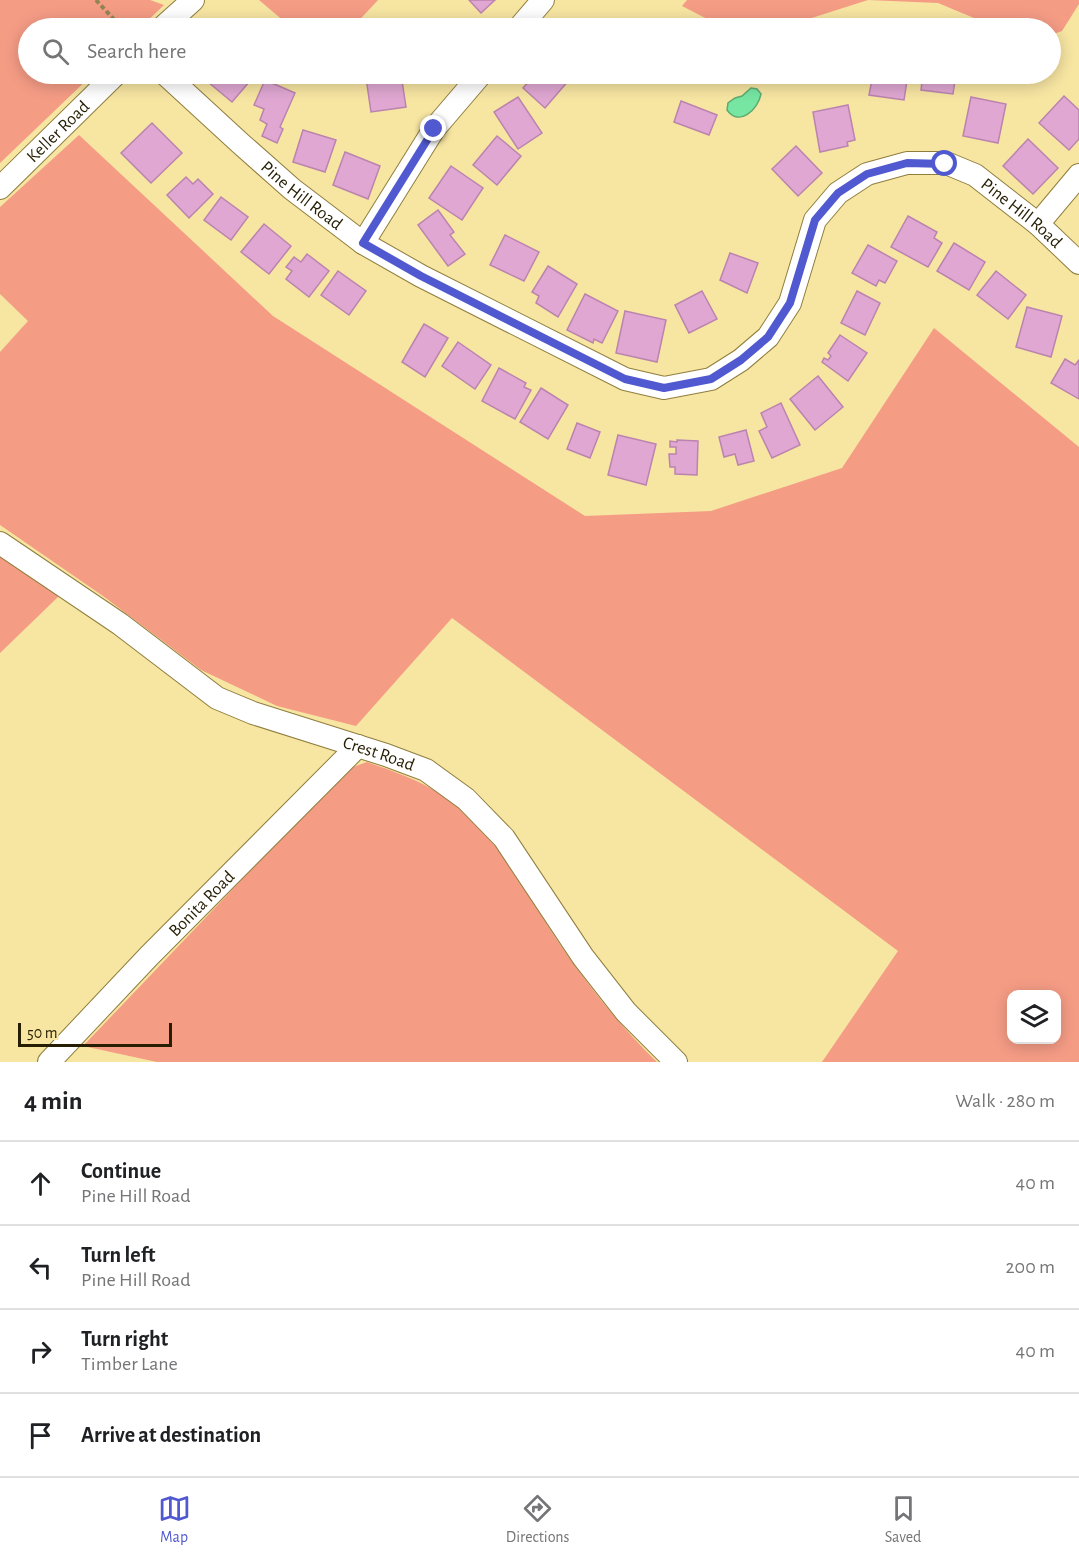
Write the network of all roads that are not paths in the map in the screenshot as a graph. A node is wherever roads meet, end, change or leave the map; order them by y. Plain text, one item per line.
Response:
1 (193, 0) edge
2 (543, 0) edge
3 (173, 18) edge
4 (528, 18) edge
5 (106, 84) edge
6 (176, 84) edge
7 (472, 84) edge
8 (1079, 175) edge
9 (2, 184) edge
10 (1038, 224) junction
11 (363, 243) junction
12 (1079, 263) edge
13 (0, 543) edge
14 (358, 746) junction
15 (49, 1062) edge
16 (676, 1062) edge

1 - 3 street
2 - 4 street
5 - 9 street, Keller Road
6 - 11 street, Pine Hill Road
7 - 11 street
8 - 10 street
10 - 11 street, Pine Hill Road
10 - 12 street, Pine Hill Road
13 - 14 street, Crest Road
14 - 15 street, Bonita Road
14 - 16 street, Crest Road

